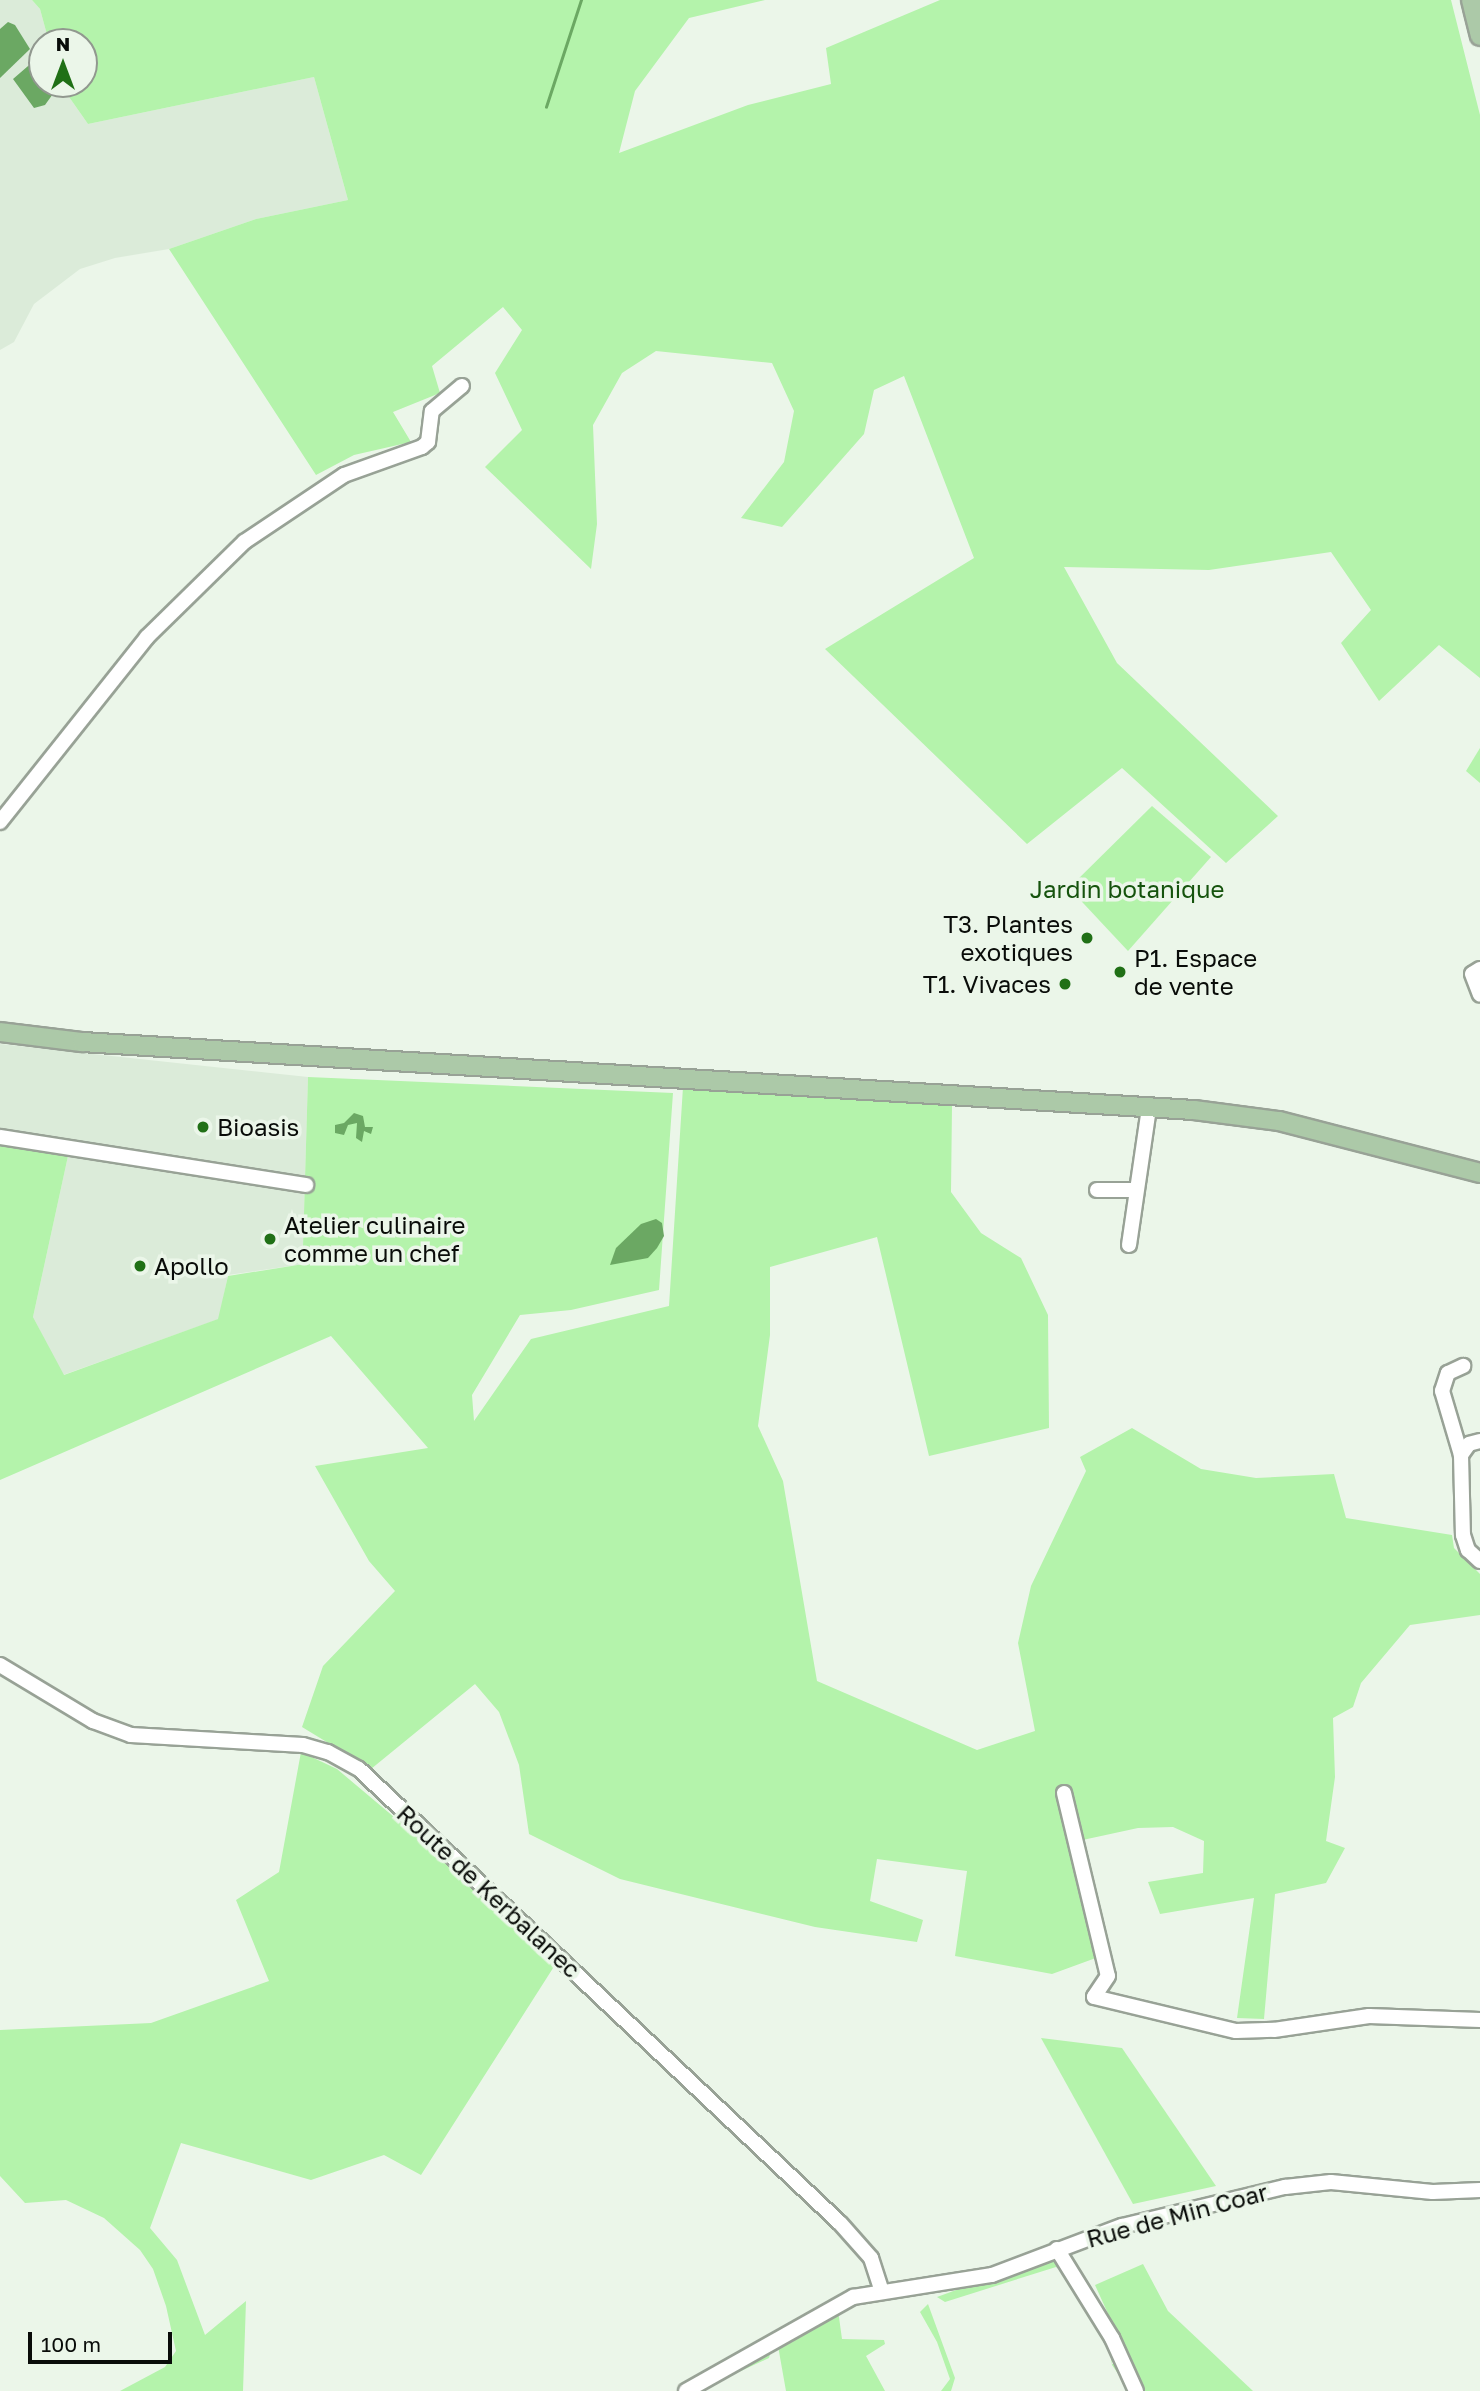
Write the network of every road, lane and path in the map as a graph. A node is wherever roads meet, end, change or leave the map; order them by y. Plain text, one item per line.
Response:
1 (1471, 0) edge
2 (1480, 36) edge
3 (462, 386) dead end
4 (0, 822) edge
5 (1480, 969) edge
6 (1480, 995) edge
7 (0, 1031) edge
8 (1149, 1108) junction
9 (0, 1137) edge
10 (1480, 1173) edge
11 (306, 1185) dead end
12 (1097, 1190) dead end
13 (1134, 1190) junction
14 (1129, 1245) dead end
15 (1463, 1366) dead end
16 (1480, 1441) edge
17 (1461, 1455) junction
18 (1480, 1561) edge
19 (0, 1665) edge
20 (1064, 1793) dead end
21 (1480, 2020) edge
22 (1480, 2190) edge
23 (1057, 2249) junction
24 (881, 2289) junction
25 (686, 2391) edge
26 (1136, 2391) edge

1 - 2 main road
3 - 4 street
5 - 6 street
7 - 8 main road
8 - 10 main road
8 - 13 street
9 - 11 street
12 - 13 street
13 - 14 street
15 - 17 street
16 - 17 street
17 - 18 street
19 - 24 street, Route de Kerbalanec
20 - 21 street
22 - 23 street, Rue de Min Coar
23 - 24 street, Rue de Min Coar
23 - 26 street
24 - 25 street, Rue de Min Coar

